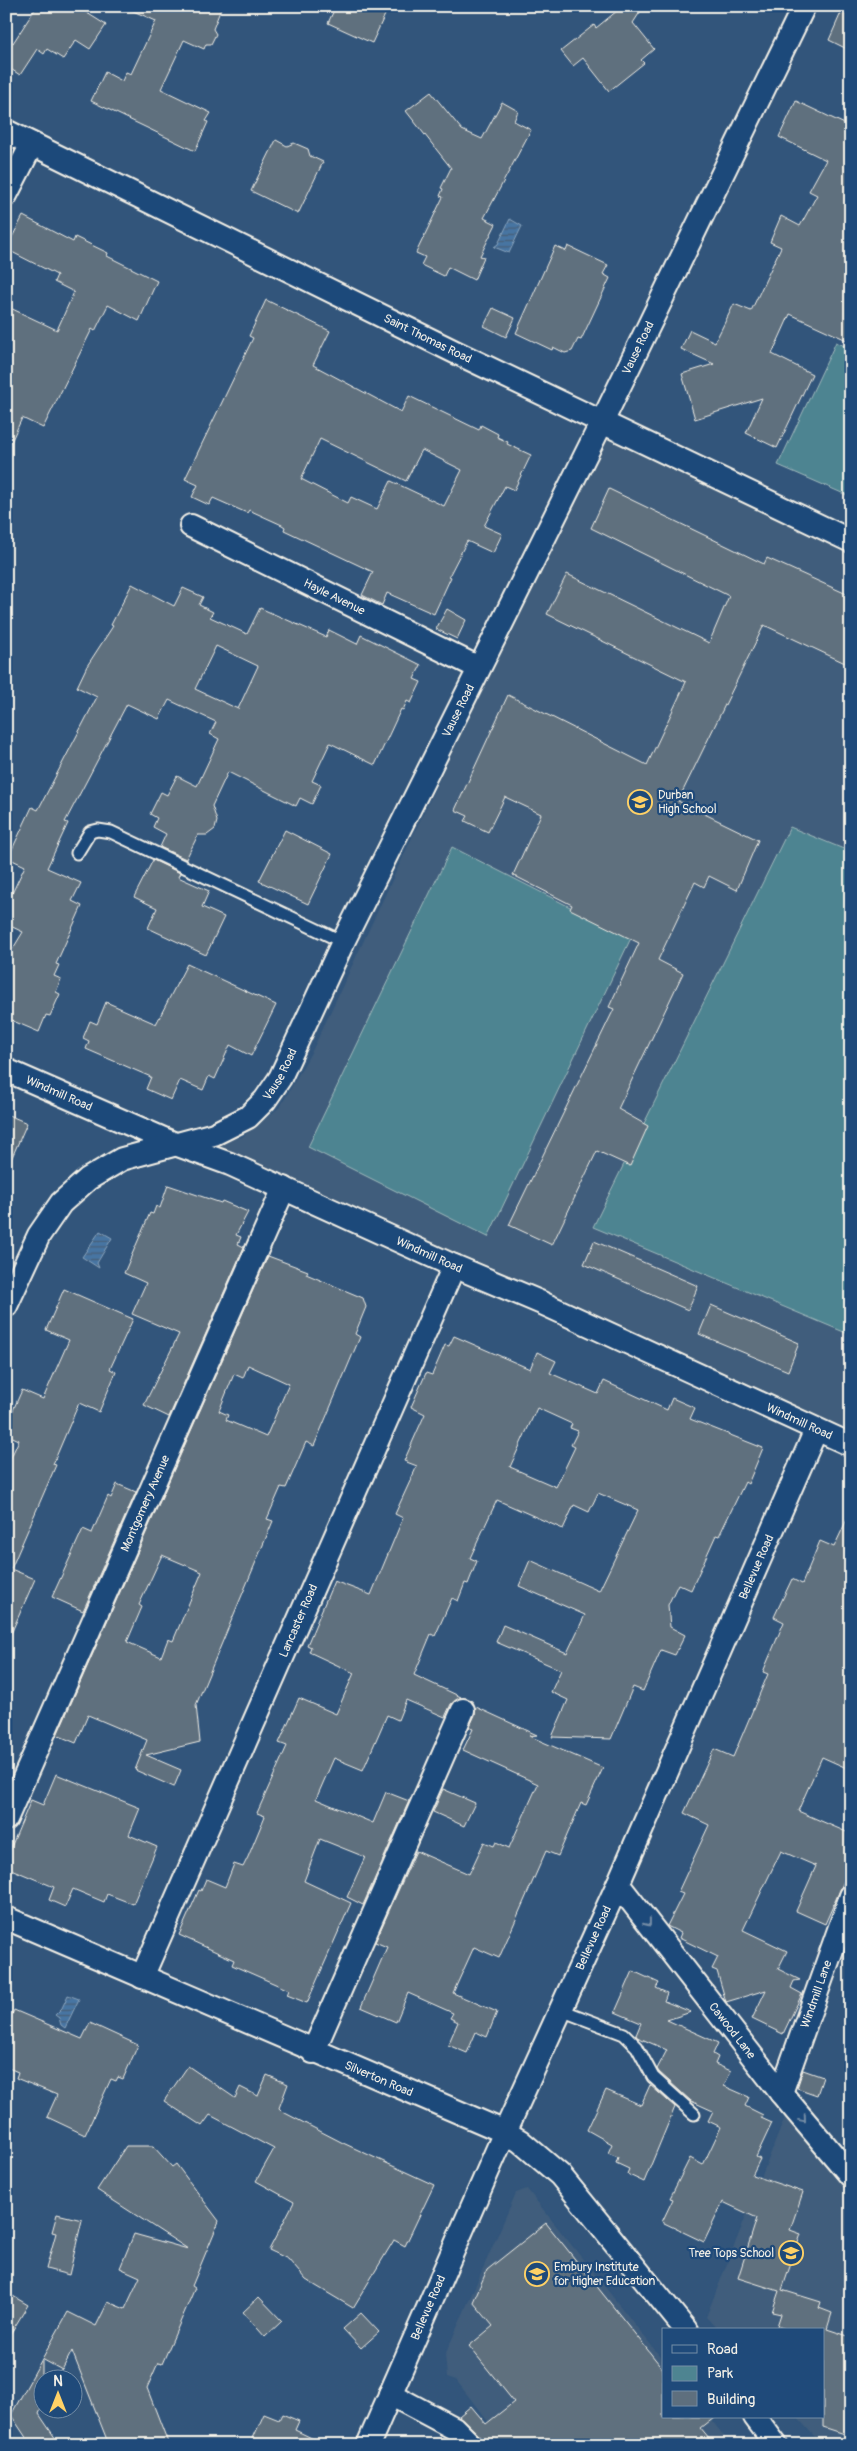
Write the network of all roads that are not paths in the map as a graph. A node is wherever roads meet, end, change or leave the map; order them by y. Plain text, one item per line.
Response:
1 (804, 6) edge
2 (6, 131) edge
3 (32, 144) junction
4 (6, 195) edge
5 (602, 422) junction
6 (191, 526) dead end
7 (851, 541) edge
8 (479, 668) junction
9 (77, 853) dead end
10 (343, 942) junction
11 (6, 1070) edge
12 (175, 1144) junction
13 (284, 1188) junction
14 (454, 1266) junction
15 (6, 1306) edge
16 (816, 1430) junction
17 (851, 1445) edge
18 (463, 1710) dead end
19 (6, 1819) edge
20 (618, 1884) junction
21 (851, 1896) edge
22 (6, 1918) edge
23 (142, 1976) junction
24 (561, 2010) junction
25 (314, 2052) junction
26 (781, 2093) junction
27 (694, 2114) dead end
28 (505, 2132) junction
29 (851, 2176) edge
30 (684, 2328) edge
31 (390, 2394) junction
32 (755, 2418) edge
33 (368, 2445) edge
34 (471, 2445) edge
35 (776, 2445) edge

1 - 5 street, Vause Road
2 - 3 street, Saint Thomas Road
3 - 4 street
3 - 5 street, Saint Thomas Road
5 - 7 street, Saint Thomas Road
5 - 8 street, Vause Road
6 - 8 street, Hayle Avenue
8 - 10 street, Vause Road
9 - 10 lane
10 - 12 street, Vause Road
11 - 12 street, Windmill Road
12 - 13 street, Windmill Road
12 - 15 street, Vause Road
13 - 14 street, Windmill Road
13 - 19 street, Montgomery Avenue
14 - 16 street, Windmill Road
14 - 23 street, Lancaster Road
16 - 17 street, Windmill Road
16 - 20 street, Bellevue Road
18 - 25 street
20 - 24 street, Bellevue Road
20 -> 26 street, Cawood Lane
21 - 26 street, Windmill Lane
22 - 23 street, Silverton Road
23 - 25 street, Silverton Road
24 - 27 lane
24 - 28 street, Bellevue Road
25 - 28 street, Silverton Road
26 -> 29 street, Cawood Lane
28 - 30 street, Silverton Road
28 - 31 street, Bellevue Road
31 - 33 street, Bellevue Road
31 - 34 street
32 - 35 street

